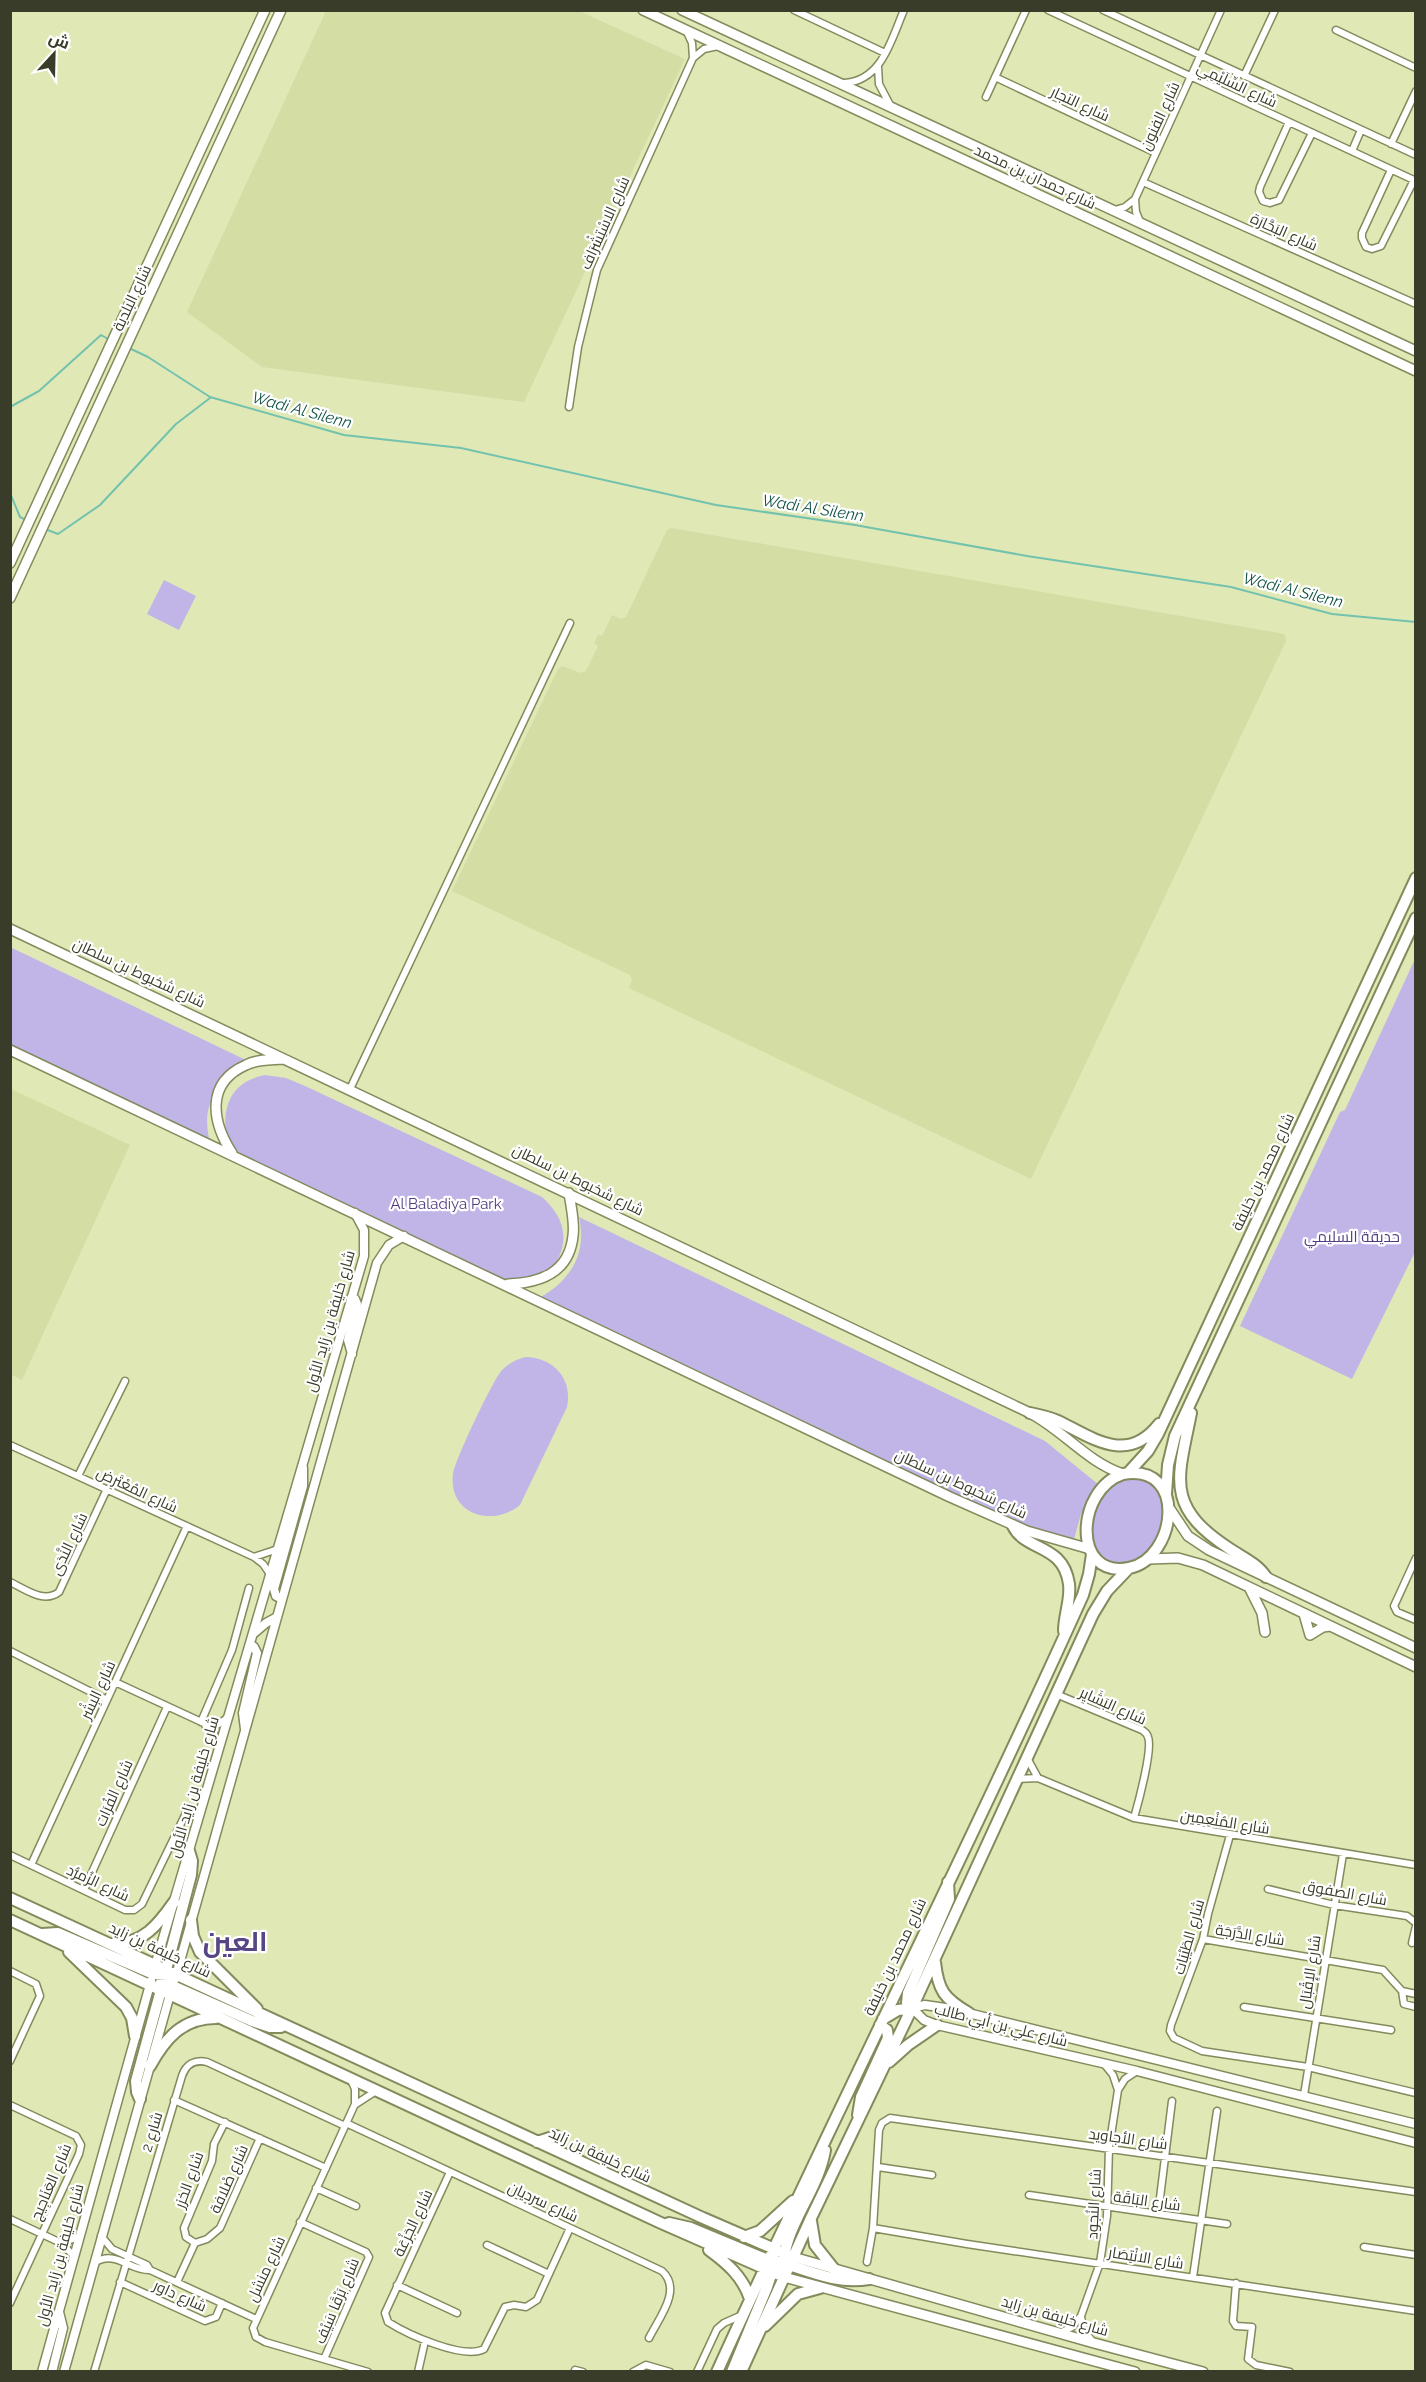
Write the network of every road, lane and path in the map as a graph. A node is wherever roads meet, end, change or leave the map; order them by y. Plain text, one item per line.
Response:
1 (265, 10) edge
2 (281, 10) edge
3 (643, 10) edge
4 (682, 10) edge
5 (794, 10) edge
6 (904, 10) edge
7 (1026, 10) edge
8 (1048, 10) edge
9 (1072, 10) edge
10 (1103, 10) edge
11 (1221, 10) edge
12 (1275, 10) edge
13 (1068, 20) junction
14 (1336, 30) dead end
15 (687, 32) junction
16 (718, 45) junction
17 (885, 53) junction
18 (1201, 56) junction
19 (693, 58) junction
20 (878, 67) junction
21 (1416, 68) edge
22 (1244, 76) junction
23 (1191, 77) junction
24 (994, 78) junction
25 (839, 84) junction
26 (1416, 91) edge
27 (986, 96) dead end
28 (892, 108) junction
29 (1289, 122) junction
30 (1361, 130) junction
31 (1312, 133) junction
32 (1390, 144) junction
33 (1352, 151) junction
34 (1156, 153) junction
35 (1416, 155) edge
36 (1391, 170) junction
37 (1415, 180) edge
38 (1143, 182) junction
39 (1135, 199) junction
40 (1112, 211) junction
41 (1141, 224) junction
42 (1416, 304) edge
43 (1416, 351) edge
44 (1416, 371) edge
45 (569, 407) dead end
46 (10, 563) edge
47 (12, 595) edge
48 (570, 623) dead end
49 (1416, 878) edge
50 (1416, 918) edge
51 (10, 929) edge
52 (12, 1051) edge
53 (285, 1059) junction
54 (350, 1089) junction
55 (233, 1154) junction
56 (569, 1193) junction
57 (355, 1213) junction
58 (404, 1236) junction
59 (506, 1284) junction
60 (351, 1298) junction
61 (352, 1354) junction
62 (125, 1381) dead end
63 (1193, 1397) junction
64 (1168, 1412) junction
65 (1030, 1413) junction
66 (10, 1445) edge
67 (302, 1464) junction
68 (1126, 1474) junction
69 (78, 1476) junction
70 (107, 1489) junction
71 (1166, 1494) junction
72 (1170, 1509) junction
73 (187, 1526) junction
74 (1013, 1526) junction
75 (278, 1549) junction
76 (1091, 1551) junction
77 (254, 1557) junction
78 (1416, 1558) edge
79 (1148, 1559) junction
80 (1128, 1569) junction
81 (270, 1574) junction
82 (1266, 1577) junction
83 (10, 1582) edge
84 (249, 1588) dead end
85 (1250, 1589) junction
86 (282, 1599) junction
87 (1304, 1614) junction
88 (277, 1617) junction
89 (1416, 1620) edge
90 (1331, 1626) junction
91 (1265, 1632) dead end
92 (1064, 1636) junction
93 (251, 1640) junction
94 (1416, 1648) edge
95 (10, 1651) edge
96 (1416, 1667) edge
97 (115, 1682) junction
98 (1056, 1694) junction
99 (107, 1700) junction
100 (167, 1707) junction
101 (228, 1717) junction
102 (202, 1723) junction
103 (246, 1730) junction
104 (220, 1745) junction
105 (1027, 1756) junction
106 (1038, 1778) junction
107 (1017, 1779) junction
108 (189, 1807) dead end
109 (1134, 1818) junction
110 (1230, 1835) junction
111 (189, 1851) junction
112 (1343, 1854) junction
113 (10, 1855) edge
114 (1416, 1864) edge
115 (31, 1865) junction
116 (948, 1882) junction
117 (1268, 1889) dead end
118 (84, 1890) junction
119 (10, 1898) edge
120 (174, 1902) junction
121 (1334, 1905) junction
122 (10, 1920) edge
123 (191, 1920) junction
124 (1416, 1924) edge
125 (41, 1934) junction
126 (1203, 1940) junction
127 (57, 1941) junction
128 (1412, 1943) dead end
129 (112, 1944) junction
130 (935, 1958) junction
131 (1324, 1959) junction
132 (10, 1971) edge
133 (163, 1980) junction
134 (1402, 1990) junction
135 (1416, 1994) edge
136 (1244, 2007) dead end
137 (1416, 2007) edge
138 (912, 2008) junction
139 (969, 2013) junction
140 (263, 2016) junction
141 (1315, 2018) junction
142 (222, 2019) junction
143 (882, 2022) junction
144 (937, 2025) junction
145 (288, 2027) junction
146 (1391, 2030) dead end
147 (135, 2036) junction
148 (10, 2061) edge
149 (1103, 2063) junction
150 (150, 2066) junction
151 (1308, 2067) junction
152 (883, 2070) junction
153 (1137, 2071) junction
154 (351, 2080) junction
155 (376, 2091) junction
156 (1118, 2091) junction
157 (1416, 2093) edge
158 (1304, 2095) junction
159 (140, 2099) junction
160 (174, 2100) junction
161 (1172, 2101) dead end
162 (355, 2104) junction
163 (10, 2105) edge
164 (1217, 2111) dead end
165 (225, 2122) junction
166 (858, 2122) junction
167 (1413, 2122) edge
168 (346, 2125) junction
169 (556, 2136) dead end
170 (260, 2138) junction
171 (1401, 2139) junction
172 (825, 2141) junction
173 (537, 2142) junction
174 (1416, 2143) edge
175 (1109, 2148) junction
176 (1416, 2148) edge
177 (1165, 2157) junction
178 (1209, 2163) junction
179 (878, 2167) junction
180 (326, 2168) junction
181 (450, 2172) junction
182 (932, 2175) dead end
183 (316, 2188) junction
184 (1416, 2192) edge
185 (799, 2194) junction
186 (1029, 2195) dead end
187 (356, 2206) dead end
188 (1108, 2207) junction
189 (1158, 2214) junction
190 (811, 2218) junction
191 (10, 2219) edge
192 (1201, 2221) junction
193 (300, 2222) junction
194 (661, 2223) junction
195 (1227, 2224) dead end
196 (570, 2228) junction
197 (873, 2228) junction
198 (42, 2234) junction
199 (101, 2236) junction
200 (79, 2237) junction
201 (744, 2237) junction
202 (694, 2238) junction
203 (61, 2243) junction
204 (195, 2243) junction
205 (487, 2245) dead end
206 (1364, 2247) dead end
207 (1416, 2255) edge
208 (74, 2256) junction
209 (127, 2259) junction
210 (778, 2262) junction
211 (867, 2262) dead end
212 (1100, 2263) junction
213 (93, 2264) junction
214 (834, 2269) junction
215 (549, 2274) junction
216 (784, 2277) junction
217 (1193, 2277) junction
218 (869, 2279) junction
219 (120, 2282) junction
220 (177, 2282) junction
221 (1236, 2283) junction
222 (397, 2285) junction
223 (820, 2288) junction
224 (750, 2299) junction
225 (10, 2303) edge
226 (222, 2303) junction
227 (1416, 2311) edge
228 (58, 2312) junction
229 (457, 2313) dead end
230 (743, 2315) junction
231 (1081, 2316) junction
232 (256, 2319) junction
233 (758, 2333) junction
234 (1059, 2333) junction
235 (649, 2338) dead end
236 (425, 2342) junction
237 (1094, 2343) junction
238 (324, 2359) junction
239 (575, 2370) dead end
240 (42, 2372) edge
241 (52, 2372) edge
242 (64, 2372) edge
243 (94, 2372) edge
244 (368, 2372) edge
245 (418, 2372) edge
246 (583, 2372) edge
247 (633, 2372) edge
248 (670, 2372) edge
249 (697, 2372) edge
250 (717, 2372) edge
251 (732, 2372) edge
252 (741, 2372) edge
253 (1135, 2372) edge
254 (1203, 2372) edge
255 (1290, 2372) edge

1 - 46 main road, شارع البلدية
2 - 47 main road, شارع البلدية
3 - 15 main road, شارع حمدان بن محمد
4 - 25 main road, شارع حمدان بن محمد
5 - 17 street
6 - 17 street
7 - 24 street
8 - 13 street, شارع السِّلَيْمِي
9 - 13 street
10 - 18 street, شارع السِّلَيْمِي
11 - 18 street, شارع الفنون
12 - 22 street
13 - 23 street, شارع السِّلَيْمِي
14 - 21 street
15 - 16 main road, شارع حمدان بن محمد
15 - 19 street
16 - 19 street
16 - 44 main road, شارع حمدان بن محمد
17 - 20 street
18 - 22 street, شارع السِّلَيْمِي
18 - 23 street, شارع الفنون
19 - 45 street, شارع الاسْتِشْرَاف
20 - 25 street
20 - 28 street
22 - 30 street, شارع السِّلَيْمِي
23 - 29 street, شارع السِّلَيْمِي
23 - 34 street, شارع الفنون
24 - 27 street
24 - 34 street, شارع التجار
25 - 28 main road, شارع حمدان بن محمد
26 - 32 street
28 - 40 main road, شارع حمدان بن محمد
29 - 31 street, شارع السِّلَيْمِي
29 - 31 street
30 - 32 street, شارع السِّلَيْمِي
30 - 33 street
31 - 33 street, شارع السِّلَيْمِي
32 - 35 street, شارع السِّلَيْمِي
33 - 36 street, شارع السِّلَيْمِي
34 - 38 street, شارع الفنون
36 - 37 street, شارع السِّلَيْمِي
36 - 37 street
38 - 39 street, شارع الفنون
38 - 42 street, شارع البَحَّارَة
39 - 40 street
39 - 41 street
40 - 41 main road, شارع حمدان بن محمد
41 - 43 main road, شارع حمدان بن محمد
48 - 54 street
49 - 64 highway, شارع محمد بن خليفة
50 - 63 highway, شارع محمد بن خليفة
51 - 53 main road, شارع شخبوط بن سلطان
52 - 55 main road, شارع شخبوط بن سلطان
53 - 54 main road, شارع شخبوط بن سلطان
53 - 55 main road
54 - 56 main road, شارع شخبوط بن سلطان
55 - 57 main road, شارع شخبوط بن سلطان
56 - 59 main road
56 - 65 main road, شارع شخبوط بن سلطان
57 - 58 main road, شارع شخبوط بن سلطان
57 - 60 main road, شارع خليفة بن زايد الأول
58 - 59 main road, شارع شخبوط بن سلطان
58 - 61 main road, شارع خليفة بن زايد الأول
59 - 74 main road, شارع شخبوط بن سلطان
60 - 61 main road
60 - 67 main road, شارع خليفة بن زايد الأول
61 - 86 main road, شارع خليفة بن زايد الأول
62 - 69 street
63 - 71 highway, شارع محمد بن خليفة
63 - 82 highway
64 - 65 highway
64 - 68 highway, شارع محمد بن خليفة
65 - 68 main road, شارع شخبوط بن سلطان
66 - 69 street, شارع المُعْتَرِض
67 - 75 main road, شارع خليفة بن زايد الأول
67 - 86 main road
68 - 71 highway
68 - 76 highway
69 - 70 street, شارع المُعْتَرِض
70 - 73 street, شارع المُعْتَرِض
70 - 83 street, شارع النَّدَى
71 - 72 highway
72 - 79 highway
72 - 82 main road
73 - 77 street, شارع المُعْتَرِض
73 - 97 street, شارع البِشْر
74 - 76 main road, شارع شخبوط بن سلطان
74 - 92 highway
75 - 77 street
75 - 81 main road, شارع خليفة بن زايد الأول
76 - 80 highway
76 - 92 highway, شارع محمد بن خليفة
77 - 81 street, شارع المُعْتَرِض
78 - 89 street
79 - 80 highway
79 - 85 main road
80 - 98 highway, شارع محمد بن خليفة
81 - 93 main road, شارع خليفة بن زايد الأول
82 - 94 main road
84 - 102 street
85 - 87 main road
85 - 91 main road
86 - 88 main road, شارع خليفة بن زايد الأول
87 - 90 main road
87 - 90 main road
88 - 93 main road
88 - 103 main road, شارع خليفة بن زايد الأول
90 - 96 main road
92 - 116 highway, شارع محمد بن خليفة
93 - 101 main road, شارع خليفة بن زايد الأول
93 - 103 main road
95 - 99 street
97 - 99 street, شارع البِشْر
97 - 100 street
98 - 105 highway, شارع محمد بن خليفة
98 - 109 street, شارع البَشَايِر
99 - 115 street, شارع البِشْر
100 - 102 street
100 - 118 street, شارع الفُرَات
101 - 102 street
101 - 104 main road, شارع خليفة بن زايد الأول
102 - 104 street
103 - 123 main road, شارع خليفة بن زايد الأول
104 - 111 main road, شارع خليفة بن زايد الأول
105 - 106 street
105 - 107 highway, شارع محمد بن خليفة
106 - 107 street, شارع المُنْعِمِين
106 - 109 street, شارع المُنْعِمِين
107 - 130 highway, شارع محمد بن خليفة
108 - 118 street, شارع الزُمرُّد
109 - 110 street, شارع المُنْعِمِين
110 - 112 street, شارع المُنْعِمِين
110 - 126 street, شارع الطَيْبَات
111 - 120 main road, شارع خليفة بن زايد الأول
111 - 133 highway
112 - 114 street, شارع المُنْعِمِين
112 - 121 street, شارع الإِقْبَال
113 - 115 street, شارع الزُمرُّد
115 - 118 street, شارع الزُمرُّد
116 - 138 highway
116 - 143 highway, شارع محمد بن خليفة
117 - 121 street, شارع الصفوق
119 - 129 highway, شارع خليفة بن زايد
120 - 129 highway
120 - 133 main road, شارع خليفة بن زايد الأول
121 - 124 street, شارع الصفوق
121 - 131 street, شارع الإِقْبَال
122 - 125 highway, شارع خليفة بن زايد
123 - 133 main road, شارع خليفة بن زايد الأول
123 - 140 highway
124 - 128 street
125 - 127 highway, شارع خليفة بن زايد
125 - 133 highway
126 - 131 street, شارع الدَّرَجَة
126 - 151 street, شارع الطَيْبَات
127 - 133 highway, شارع خليفة بن زايد
127 - 147 highway
129 - 133 highway, شارع خليفة بن زايد
130 - 138 highway, شارع محمد بن خليفة
130 - 139 highway
131 - 134 street, شارع الدَّرَجَة
131 - 141 street, شارع الإِقْبَال
132 - 148 street
133 - 140 highway, شارع خليفة بن زايد
133 - 142 highway, شارع خليفة بن زايد
133 - 145 highway
133 - 147 main road, شارع خليفة بن زايد الأول
133 - 150 main road, شارع خليفة بن زايد الأول
133 - 159 highway
134 - 135 street
134 - 137 street, شارع الدَّرَجَة
136 - 141 street
138 - 139 main road, شارع علي بن أبي طالب
138 - 143 highway
138 - 144 main road, شارع علي بن أبي طالب
138 - 152 highway, شارع محمد بن خليفة
139 - 158 main road, شارع علي بن أبي طالب
140 - 145 highway, شارع خليفة بن زايد
141 - 146 street
141 - 151 street, شارع الإِقْبَال
142 - 150 highway
142 - 154 highway, شارع خليفة بن زايد
143 - 166 highway
143 - 172 highway, شارع محمد بن خليفة
144 - 149 main road, شارع علي بن أبي طالب
144 - 152 highway
145 - 173 highway, شارع خليفة بن زايد
147 - 200 main road, شارع خليفة بن زايد الأول
149 - 153 main road, شارع علي بن أبي طالب
149 - 156 street
150 - 159 main road, شارع خليفة بن زايد الأول
151 - 157 street
151 - 158 street, شارع الإِقْبَال
152 - 166 highway, شارع محمد بن خليفة
153 - 156 street
153 - 171 main road, شارع علي بن أبي طالب
154 - 155 highway, شارع خليفة بن زايد
154 - 162 street
155 - 162 street
155 - 194 highway, شارع خليفة بن زايد
156 - 175 street, شارع النُجود
158 - 167 main road, شارع علي بن أبي طالب
159 - 199 main road, شارع خليفة بن زايد الأول
160 - 165 street
160 - 168 street, شارع 2
160 - 209 street, شارع 2
161 - 177 street
162 - 168 street, شارع منشل
163 - 198 street, شارع العَنَاجِيج
164 - 178 street
165 - 170 street
165 - 204 street, شارع الخزر
166 - 190 highway, شارع محمد بن خليفة
168 - 180 street, شارع منشل
168 - 181 street, شارع سرديان
169 - 173 highway
170 - 180 street
170 - 204 street, شارع صْلافة
171 - 174 main road, شارع علي بن أبي طالب
171 - 176 main road
172 - 185 highway, شارع محمد بن خليفة
172 - 210 highway
173 - 201 highway, شارع خليفة بن زايد
175 - 177 street, شارع الأجاويد
175 - 179 street, شارع الأجاويد
175 - 188 street, شارع النُجود
177 - 178 street, شارع الأجاويد
177 - 189 street
178 - 184 street, شارع الأجاويد
178 - 192 street
179 - 182 street
179 - 197 street, شارع الأجاويد
180 - 183 street, شارع منشل
181 - 196 street, شارع سرديان
181 - 222 street, شارع الجَزْعَة
183 - 187 street
183 - 193 street, شارع منشل
185 - 201 highway
185 - 210 highway, شارع محمد بن خليفة
186 - 188 street, شارع البَاقَة
188 - 189 street, شارع البَاقَة
188 - 212 street, شارع النُجود
189 - 192 street, شارع البَاقَة
190 - 210 highway, شارع محمد بن خليفة
190 - 214 highway
191 - 198 street
192 - 195 street, شارع البَاقَة
192 - 217 street
193 - 232 street, شارع منشل
193 - 238 street, شارع بَرْقَا سَيْف
194 - 202 highway, شارع خليفة بن زايد
194 - 210 highway
196 - 215 street, شارع الجَزْعَة
196 - 235 street, شارع سرديان
197 - 211 street, شارع الأجاويد
197 - 212 street, شارع الانْتِصَار
198 - 203 street
198 - 225 street, شارع العَنَاجِيج
199 - 209 street
199 - 213 main road, شارع خليفة بن زايد الأول
200 - 203 street
200 - 208 main road, شارع خليفة بن زايد الأول
201 - 210 highway, شارع خليفة بن زايد
202 - 210 highway, شارع خليفة بن زايد
202 - 224 highway
203 - 208 street
204 - 220 street
205 - 215 street
206 - 207 street
208 - 228 main road, شارع خليفة بن زايد الأول
209 - 213 street
209 - 219 street, شارع 2
209 - 220 street
210 - 214 main road, شارع خليفة بن زايد
210 - 216 highway, شارع محمد بن خليفة
210 - 218 highway
210 - 224 highway, شارع محمد بن خليفة
210 - 251 highway
212 - 217 street, شارع الانْتِصَار
212 - 231 street, شارع النُجود
213 - 242 main road, شارع خليفة بن زايد الأول
214 - 218 main road, شارع خليفة بن زايد
215 - 236 street, شارع الجَزْعَة
216 - 223 main road
216 - 233 highway, شارع محمد بن خليفة
217 - 221 street, شارع الانْتِصَار
218 - 234 main road, شارع خليفة بن زايد
219 - 226 street, شارع داور
219 - 243 street, شارع 2
220 - 226 street
221 - 227 street, شارع الانْتِصَار
221 - 255 street
222 - 229 street
222 - 236 street, شارع الجَزْعَة
223 - 233 highway
223 - 253 main road
224 - 230 highway, شارع محمد بن خليفة
226 - 232 street
228 - 240 main road, شارع خليفة بن زايد الأول
228 - 241 main road
230 - 249 street
230 - 250 highway, شارع محمد بن خليفة
231 - 234 street
231 - 237 street
232 - 238 street, شارع منشل
233 - 252 highway, شارع محمد بن خليفة
234 - 237 main road, شارع خليفة بن زايد
236 - 245 street
237 - 254 main road, شارع خليفة بن زايد
238 - 244 street, شارع منشل
239 - 246 street
247 - 248 street

